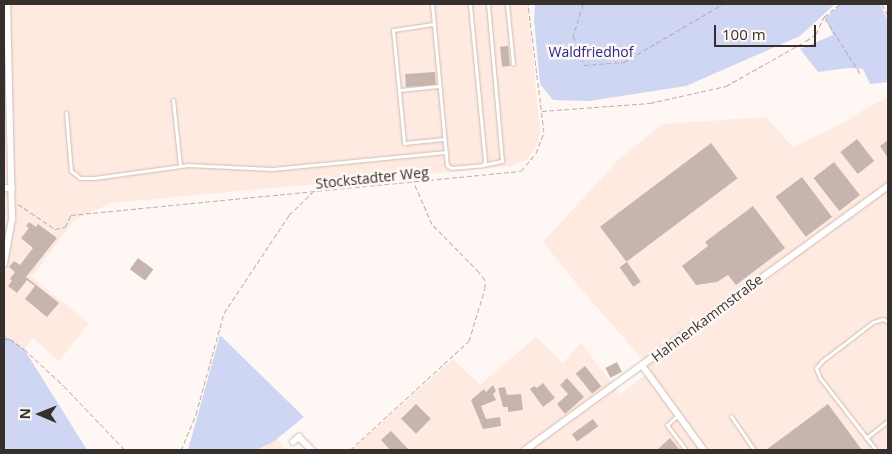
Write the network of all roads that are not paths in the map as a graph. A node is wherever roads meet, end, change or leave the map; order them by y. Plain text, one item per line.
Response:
1 (7, 4) edge
2 (432, 4) edge
3 (470, 4) edge
4 (488, 4) edge
5 (507, 4) edge
6 (433, 24) junction
7 (513, 64) dead end
8 (439, 86) junction
9 (399, 90) junction
10 (173, 100) dead end
11 (7, 107) edge
12 (66, 113) dead end
13 (444, 140) junction
14 (446, 152) junction
15 (483, 165) junction
16 (180, 166) junction
17 (888, 186) edge
18 (4, 188) edge
19 (12, 188) junction
20 (4, 264) edge
21 (888, 322) edge
22 (643, 366) junction
23 (678, 414) junction
24 (730, 416) dead end
25 (888, 421) edge
26 (866, 438) junction
27 (293, 442) dead end
28 (312, 450) edge
29 (525, 450) edge
30 (686, 450) edge
31 (704, 450) edge
32 (754, 450) edge
33 (876, 450) edge

1 - 11 street
2 - 6 lane
3 - 15 lane
4 - 15 lane
5 - 7 lane
6 - 8 lane
6 - 9 lane
8 - 9 lane
8 - 13 lane
9 - 13 lane
10 - 16 lane
11 - 19 street
12 - 16 lane
13 - 14 lane
14 - 15 lane
14 - 16 lane
17 - 22 street, Hahnenkammstraße
18 - 19 street
19 - 20 street
21 - 26 lane
22 - 23 street
22 - 29 street, Hahnenkammstraße
23 - 30 lane
23 - 31 street
24 - 32 lane
25 - 26 lane
26 - 33 lane
27 - 28 street

